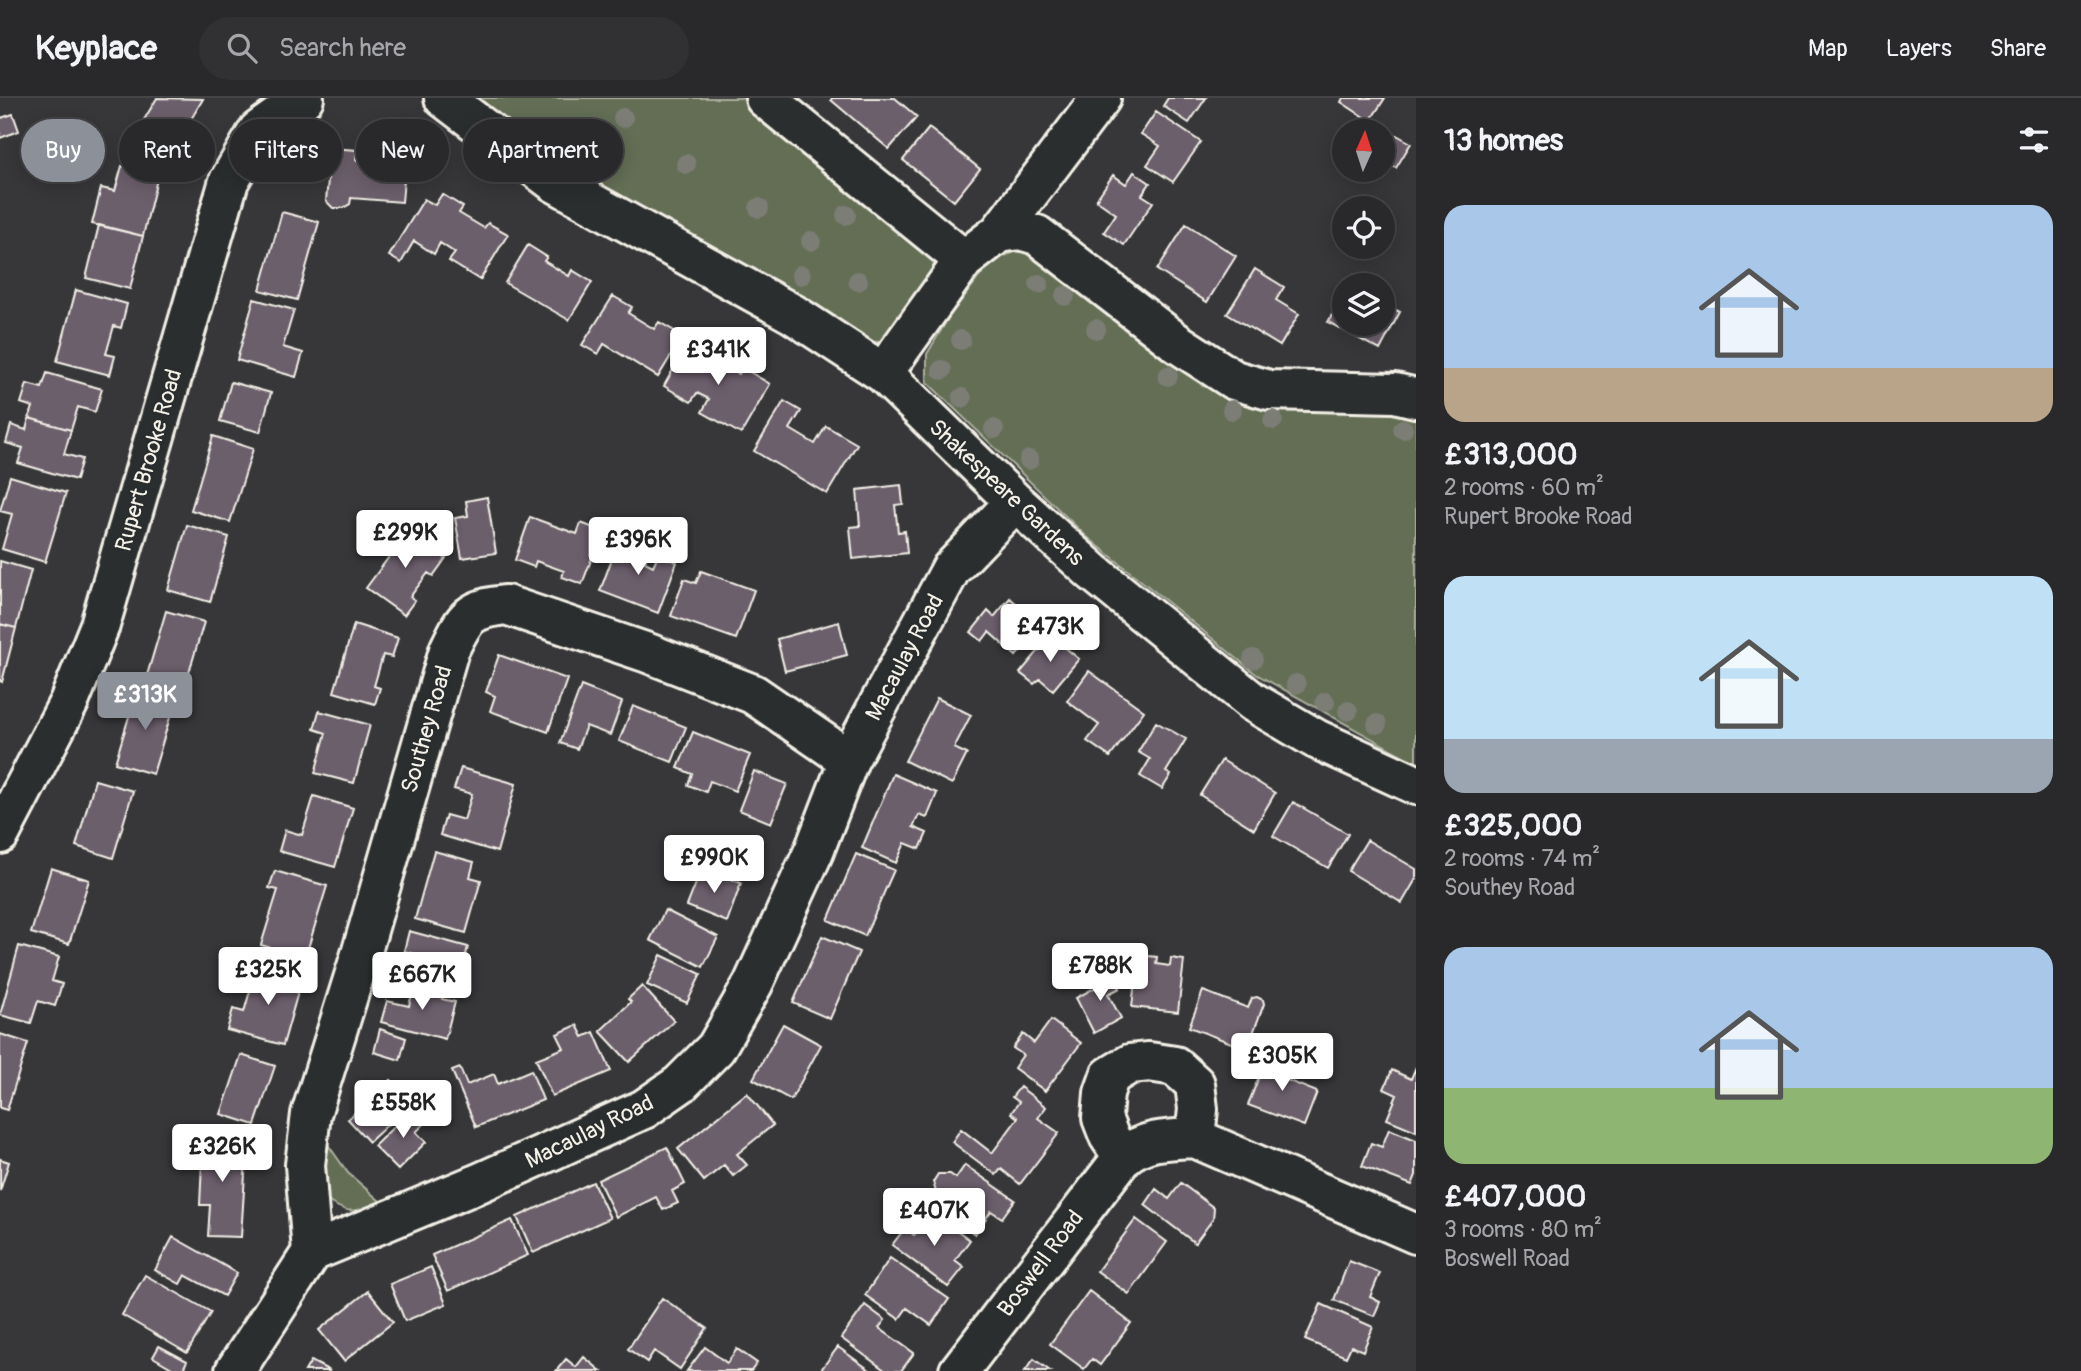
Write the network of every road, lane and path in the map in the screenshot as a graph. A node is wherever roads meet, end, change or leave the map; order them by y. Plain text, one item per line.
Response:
1 (304, 98) edge
2 (444, 98) edge
3 (765, 98) edge
4 (1101, 98) edge
5 (999, 233) junction
6 (964, 260) junction
7 (883, 373) junction
8 (1416, 398) edge
9 (1015, 502) junction
10 (849, 760) junction
11 (1416, 786) edge
12 (0, 834) edge
13 (1195, 1138) junction
14 (1123, 1157) junction
15 (1416, 1234) edge
16 (312, 1252) junction
17 (236, 1371) edge
18 (959, 1371) edge

1 - 12 street, Rupert Brooke Road
2 - 7 street, Shakespeare Gardens
3 - 6 street
4 - 5 street
5 - 6 street
5 - 8 street
6 - 7 street
7 - 9 street, Shakespeare Gardens
9 - 10 street, Macaulay Road
9 - 11 street, Shakespeare Gardens
10 - 16 street, Macaulay Road
10 - 16 street, Southey Road
13 - 14 street, Boswell Road
13 - 14 street
13 - 15 street, Boswell Road
14 - 18 street, Boswell Road
16 - 17 street

